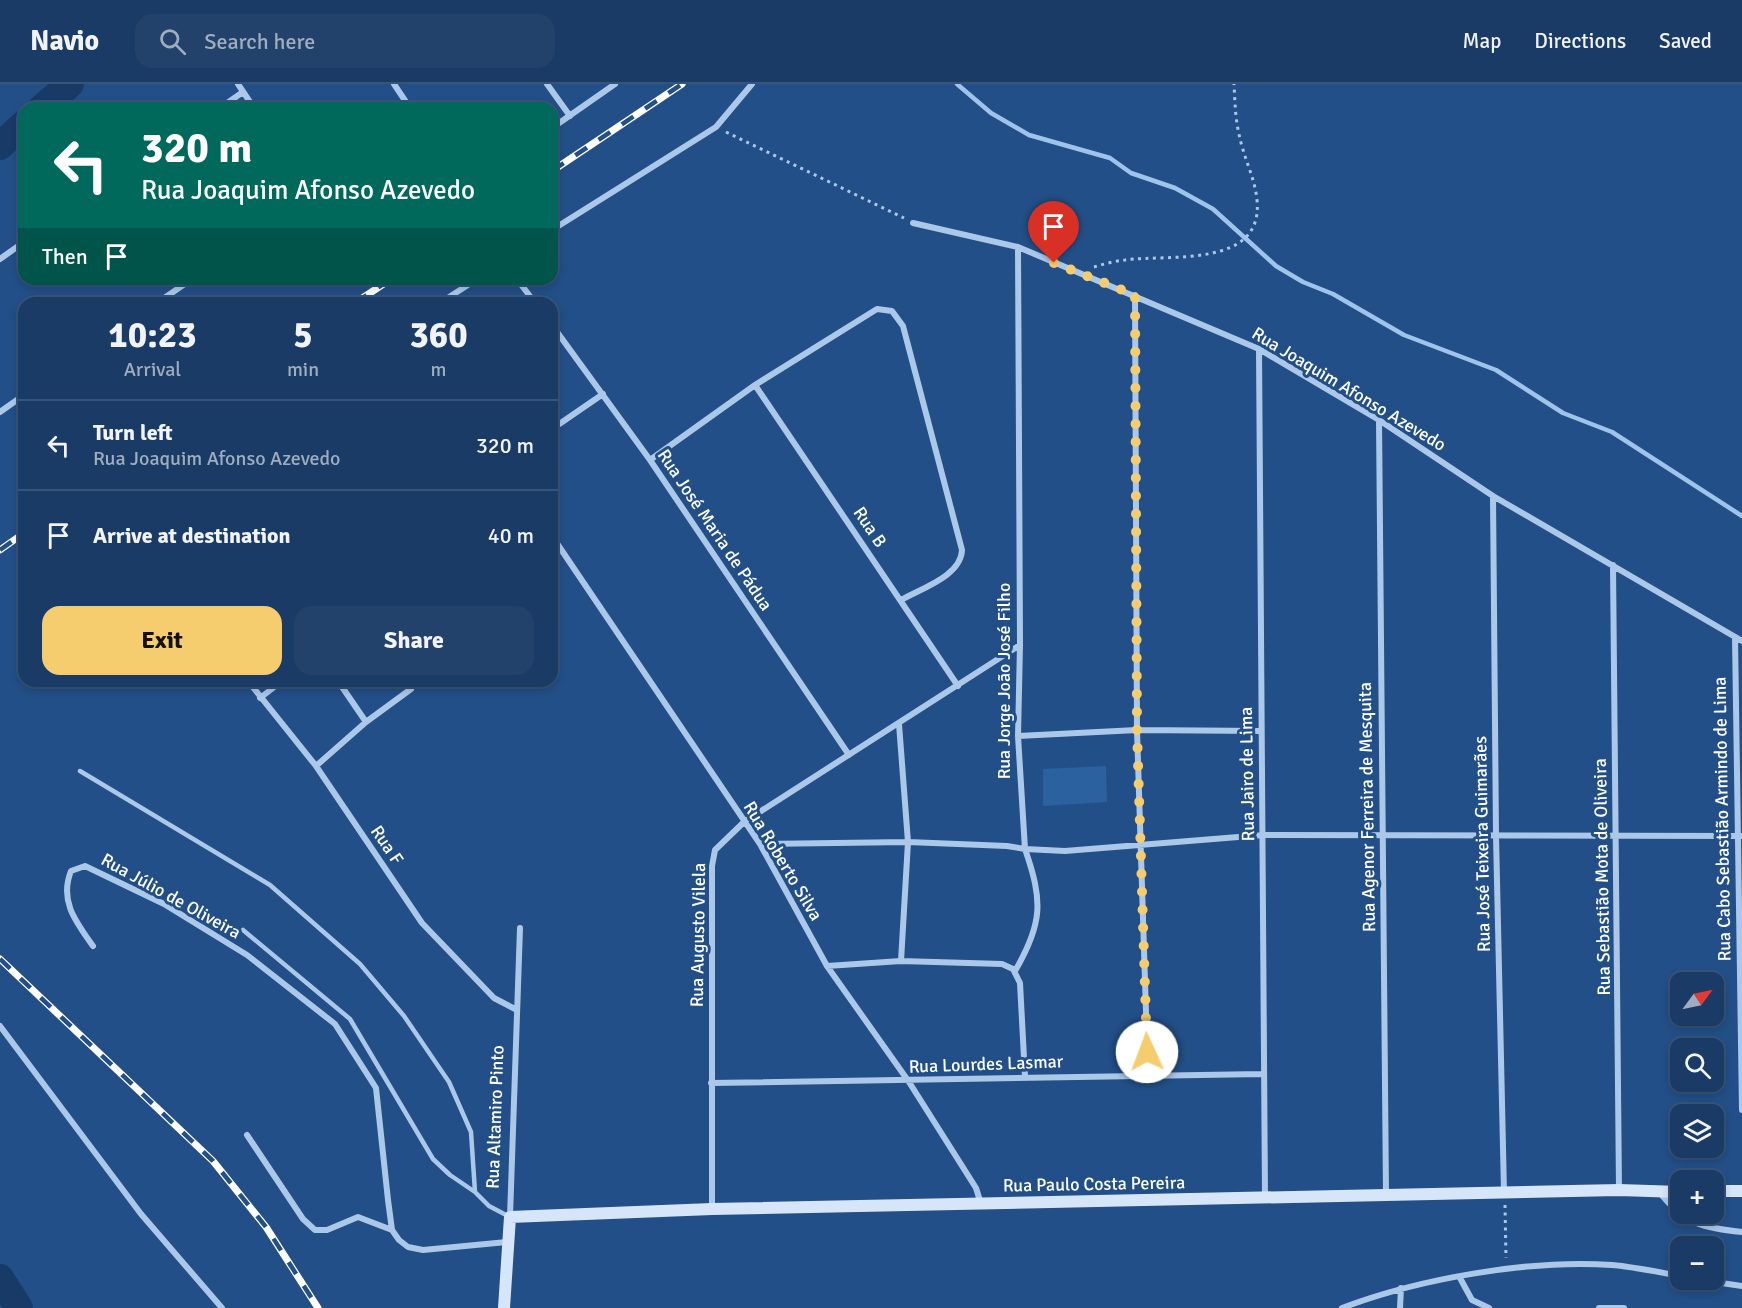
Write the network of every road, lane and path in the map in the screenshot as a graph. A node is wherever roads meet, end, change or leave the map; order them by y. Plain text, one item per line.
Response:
1 (238, 84) edge
2 (394, 84) edge
3 (547, 84) edge
4 (615, 84) edge
5 (752, 84) edge
6 (1234, 84) edge
7 (243, 92) junction
8 (229, 102) edge
9 (250, 102) edge
10 (406, 102) edge
11 (570, 116) junction
12 (558, 124) edge
13 (716, 127) junction
14 (914, 223) joint
15 (558, 226) edge
16 (18, 246) edge
17 (1018, 247) junction
18 (0, 258) edge
19 (1072, 272) junction
20 (183, 285) edge
21 (468, 285) edge
22 (1135, 295) junction
23 (166, 297) edge
24 (449, 297) edge
25 (558, 333) edge
26 (1259, 349) junction
27 (755, 385) junction
28 (603, 394) junction
29 (18, 399) edge
30 (0, 412) edge
31 (1379, 420) junction
32 (558, 425) edge
33 (650, 460) junction
34 (1493, 496) junction
35 (558, 546) edge
36 (1613, 565) junction
37 (902, 600) junction
38 (1735, 637) junction
39 (1742, 641) edge
40 (1020, 645) junction
41 (958, 686) junction
42 (252, 687) edge
43 (274, 687) edge
44 (342, 687) edge
45 (411, 688) dead end
46 (260, 698) junction
47 (366, 722) junction
48 (899, 724) junction
49 (1137, 730) junction
50 (1261, 731) junction
51 (1017, 736) junction
52 (849, 755) junction
53 (316, 766) junction
54 (80, 771) dead end
55 (744, 822) junction
56 (1263, 835) junction
57 (1616, 835) junction
58 (1382, 836) junction
59 (1496, 836) junction
60 (1740, 836) edge
61 (908, 842) junction
62 (1141, 843) junction
63 (760, 844) junction
64 (1025, 849) junction
65 (520, 928) dead end
66 (243, 930) dead end
67 (93, 946) dead end
68 (901, 962) junction
69 (827, 966) junction
70 (1015, 971) junction
71 (517, 1010) junction
72 (0, 1026) edge
73 (1262, 1074) junction
74 (1148, 1075) junction
75 (1025, 1077) junction
76 (909, 1082) junction
77 (711, 1083) junction
78 (1742, 1110) edge
79 (247, 1135) dead end
80 (1619, 1190) junction
81 (474, 1191) junction
82 (1724, 1191) edge
83 (1742, 1191) edge
84 (1504, 1192) junction
85 (1660, 1192) junction
86 (1670, 1192) edge
87 (1386, 1195) junction
88 (1265, 1198) junction
89 (981, 1204) junction
90 (712, 1209) junction
91 (510, 1217) junction
92 (392, 1230) junction
93 (1742, 1232) edge
94 (507, 1242) junction
95 (1507, 1269) junction
96 (1670, 1274) edge
97 (1460, 1278) junction
98 (1724, 1283) edge
99 (1742, 1286) edge
100 (1401, 1288) junction
101 (222, 1308) edge
102 (504, 1308) edge
103 (1342, 1308) edge
104 (1400, 1308) edge
105 (1489, 1308) edge
106 (1599, 1308) edge
107 (1624, 1308) edge

1 - 7 street
2 - 10 street
3 - 11 street
4 - 11 street
5 - 13 street
6 - 19 path
7 - 8 street
7 - 9 street
11 - 12 street
13 - 14 path
13 - 15 street
14 - 17 street, Rua Joaquim Afonso Azevedo
16 - 18 street
17 - 19 street, Rua Joaquim Afonso Azevedo
17 - 40 street, Rua Jorge João José Filho
19 - 22 street, Rua Joaquim Afonso Azevedo
20 - 23 street
21 - 24 street
22 - 26 street, Rua Joaquim Afonso Azevedo
22 - 49 street
25 - 28 street, Rua José Maria de Pádua
26 - 31 street, Rua Joaquim Afonso Azevedo
26 - 50 street, Rua Jairo de Lima
27 - 33 street
27 - 37 street, Rua B
27 - 37 street
28 - 32 street
28 - 33 street, Rua José Maria de Pádua
29 - 30 street
31 - 34 street, Rua Joaquim Afonso Azevedo
31 - 58 street, Rua Agenor Ferreira de Mesquita
33 - 52 street, Rua José Maria de Pádua
34 - 36 street, Rua Joaquim Afonso Azevedo
34 - 59 street, Rua José Teixeira Guimarães
35 - 55 street, Rua Roberto Silva
36 - 38 street, Rua Joaquim Afonso Azevedo
36 - 57 street, Rua Sebastião Mota de Oliveira
37 - 41 street, Rua B
38 - 39 street, Rua Joaquim Afonso Azevedo
38 - 60 street, Rua Cabo Sebastião Armindo de Lima
40 - 41 street, Rua Augusto Vilela
40 - 51 street, Rua Jorge João José Filho
41 - 48 street, Rua Augusto Vilela
42 - 46 street, Rua F
43 - 46 street
44 - 47 street
45 - 47 street
46 - 53 street, Rua F
47 - 53 street
48 - 52 street, Rua Augusto Vilela
48 - 61 street
49 - 50 street
49 - 51 street
49 - 62 street
50 - 56 street, Rua Jairo de Lima
51 - 64 street, Rua Jorge João José Filho
52 - 55 street, Rua Augusto Vilela
53 - 71 street, Rua F
54 - 81 lane
55 - 63 street, Rua Roberto Silva
55 - 77 street, Rua Augusto Vilela
56 - 58 street
56 - 62 street
56 - 73 street, Rua Jairo de Lima
57 - 59 street
57 - 60 street
57 - 80 street, Rua Sebastião Mota de Oliveira
58 - 59 street
58 - 87 street, Rua Agenor Ferreira de Mesquita
59 - 84 street, Rua José Teixeira Guimarães
60 - 78 street, Rua Cabo Sebastião Armindo de Lima
61 - 63 street
61 - 64 street
61 - 68 street
62 - 64 street
62 - 74 street
63 - 69 street, Rua Roberto Silva
64 - 70 street, Rua Jorge João José Filho
65 - 71 street, Rua Altamiro Pinto
66 - 81 lane
67 - 92 street, Rua Júlio de Oliveira
68 - 69 street
68 - 70 street
69 - 76 street, Rua Roberto Silva
70 - 75 street
71 - 91 street, Rua Altamiro Pinto
72 - 101 street
73 - 74 street, Rua Lourdes Lasmar
73 - 88 street, Rua Jairo de Lima
74 - 75 street, Rua Lourdes Lasmar
75 - 76 street, Rua Lourdes Lasmar
76 - 77 street, Rua Lourdes Lasmar
76 - 89 street, Rua Roberto Silva
77 - 90 street, Rua Augusto Vilela
79 - 92 street
80 - 84 street, Rua Paulo Costa Pereira
80 - 85 street, Rua Paulo Costa Pereira
81 - 91 lane
82 - 83 street
84 - 87 street, Rua Paulo Costa Pereira
84 - 95 path
85 - 86 street, Rua Paulo Costa Pereira
85 - 93 street
87 - 88 street, Rua Paulo Costa Pereira
88 - 89 street, Rua Paulo Costa Pereira
89 - 90 street, Rua Paulo Costa Pereira
90 - 91 street, Rua Paulo Costa Pereira
91 - 94 street, Rua Altamiro Pinto
92 - 94 street
94 - 102 street, Rua Altamiro Pinto
95 - 96 street
95 - 97 street
97 - 100 street
97 - 105 street
98 - 99 street
100 - 103 street
100 - 104 street
106 - 107 street

